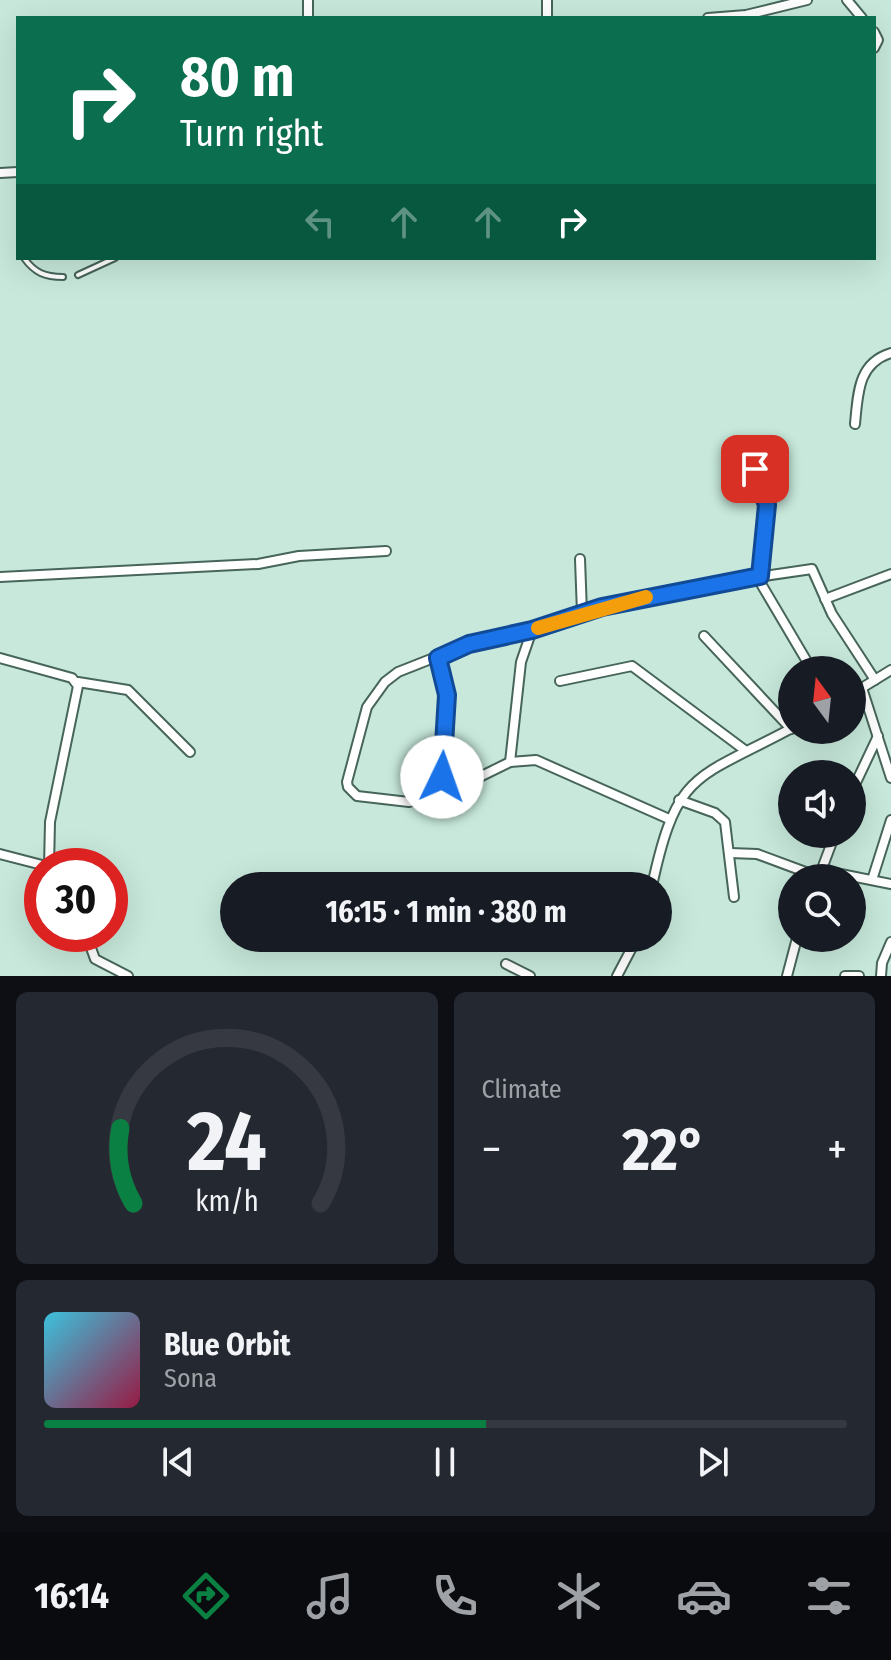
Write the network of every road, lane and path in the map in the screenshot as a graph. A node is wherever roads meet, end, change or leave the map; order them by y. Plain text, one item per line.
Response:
1 (807, 0) edge
2 (847, 0) edge
3 (733, 16) edge
4 (860, 16) edge
5 (26, 260) edge
6 (111, 260) edge
7 (78, 275) dead end
8 (63, 277) dead end
9 (891, 353) edge
10 (855, 424) dead end
11 (755, 469) dead end
12 (386, 551) dead end
13 (580, 559) dead end
14 (891, 574) edge
15 (0, 577) edge
16 (759, 577) junction
17 (825, 599) junction
18 (582, 613) junction
19 (532, 630) junction
20 (704, 636) dead end
21 (804, 656) edge
22 (0, 658) edge
23 (438, 658) junction
24 (891, 670) edge
25 (875, 680) junction
26 (560, 681) dead end
27 (78, 682) junction
28 (866, 686) edge
29 (866, 700) edge
30 (778, 714) edge
31 (878, 735) junction
32 (778, 736) edge
33 (746, 751) junction
34 (190, 752) dead end
35 (866, 761) edge
36 (510, 762) junction
37 (891, 778) edge
38 (442, 794) junction
39 (679, 800) junction
40 (669, 819) junction
41 (891, 820) edge
42 (48, 848) edge
43 (730, 853) junction
44 (0, 854) edge
45 (24, 860) edge
46 (787, 864) edge
47 (656, 872) edge
48 (866, 879) edge
49 (872, 880) junction
50 (891, 884) edge
51 (734, 897) dead end
52 (891, 942) edge
53 (92, 952) edge
54 (630, 952) edge
55 (793, 952) edge
56 (506, 964) dead end
57 (884, 975) edge
58 (128, 976) edge
59 (530, 976) edge
60 (617, 976) edge
61 (787, 976) edge
62 (845, 976) edge
63 (859, 976) edge

1 - 3 street
2 - 4 street
5 - 8 lane
6 - 7 lane
9 - 10 street
11 - 16 street
12 - 15 street
13 - 18 street
14 - 17 street
16 - 17 street
16 - 18 street
16 - 21 street
17 - 25 street
18 - 19 street
19 - 23 street
19 - 36 street
20 - 30 street
22 - 27 street
23 - 38 street
23 - 38 street
24 - 25 street
25 - 28 street
26 - 33 street
27 - 34 street
27 - 42 street
29 - 31 street
31 - 35 street
31 - 37 street
32 - 33 street
33 - 39 street
36 - 38 street
36 - 40 street
39 - 40 street
39 - 43 street
40 - 47 street
41 - 49 street
43 - 46 street
43 - 51 street
44 - 45 street
48 - 49 street
49 - 50 street
52 - 57 street
53 - 58 street
54 - 60 street
55 - 61 street
56 - 59 street
62 - 63 street

